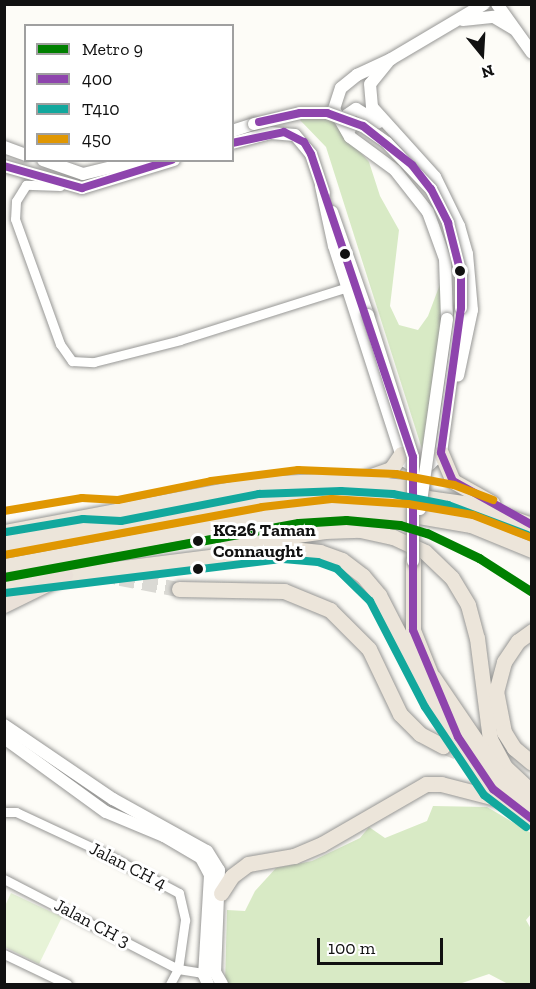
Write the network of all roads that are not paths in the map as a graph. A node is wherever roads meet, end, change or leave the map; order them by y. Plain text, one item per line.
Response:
1 (465, 4) edge
2 (484, 4) edge
3 (497, 4) edge
4 (455, 21) junction
5 (514, 29) junction
6 (531, 53) edge
7 (391, 59) junction
8 (234, 130) edge
9 (395, 136) junction
10 (234, 142) edge
11 (4, 147) edge
12 (24, 153) edge
13 (373, 154) junction
14 (49, 162) edge
15 (133, 162) edge
16 (167, 162) edge
17 (4, 166) edge
18 (321, 186) junction
19 (82, 188) junction
20 (348, 287) junction
21 (452, 390) junction
22 (441, 453) junction
23 (401, 454) junction
24 (341, 480) junction
25 (470, 504) junction
26 (527, 523) edge
27 (4, 532) edge
28 (4, 545) edge
29 (531, 550) edge
30 (412, 561) junction
31 (136, 565) junction
32 (4, 566) edge
33 (65, 575) junction
34 (4, 583) edge
35 (179, 589) tunnel mouth
36 (4, 605) edge
37 (531, 631) edge
38 (426, 667) junction
39 (4, 724) edge
40 (458, 737) junction
41 (4, 738) edge
42 (443, 746) tunnel mouth
43 (531, 763) edge
44 (67, 766) junction
45 (531, 792) edge
46 (88, 798) junction
47 (503, 801) junction
48 (531, 804) edge
49 (4, 812) edge
50 (531, 819) edge
51 (4, 879) edge
52 (221, 893) junction
53 (4, 954) edge
54 (178, 969) junction
55 (209, 977) edge
56 (68, 984) edge
57 (170, 984) edge
58 (222, 984) edge

1 - 4 street
2 - 4 street
3 - 5 street
4 - 5 street
4 - 7 street
5 - 6 street
7 - 9 street
7 - 13 street
8 - 21 street, bridge
9 - 13 street
9 - 21 street
10 - 18 street
11 - 12 street
13 - 30 street, bridge
14 - 15 street
16 - 19 street
17 - 19 street
18 - 20 street
18 - 30 street, bridge
19 - 20 street
20 - 23 street
21 - 22 street
22 - 23 street
22 - 26 highway
23 - 24 highway
24 - 25 highway
24 - 27 highway
25 - 26 highway
25 - 28 highway
29 - 32 highway
30 - 38 highway
31 - 33 highway
31 - 40 highway
31 - 45 highway
33 - 34 highway
33 - 36 highway
35 - 42 highway
37 - 43 highway
38 - 40 highway
38 - 48 highway
39 - 44 street
40 - 47 highway
41 - 46 street
44 - 46 street
44 - 52 street
46 - 55 street
47 - 50 highway
47 - 52 highway
49 - 54 street, Jalan CH 4
51 - 54 street, Jalan CH 3
52 - 55 street
53 - 56 street
54 - 55 street, Jalan CH 3
54 - 57 street, Jalan CH 4
55 - 58 street

